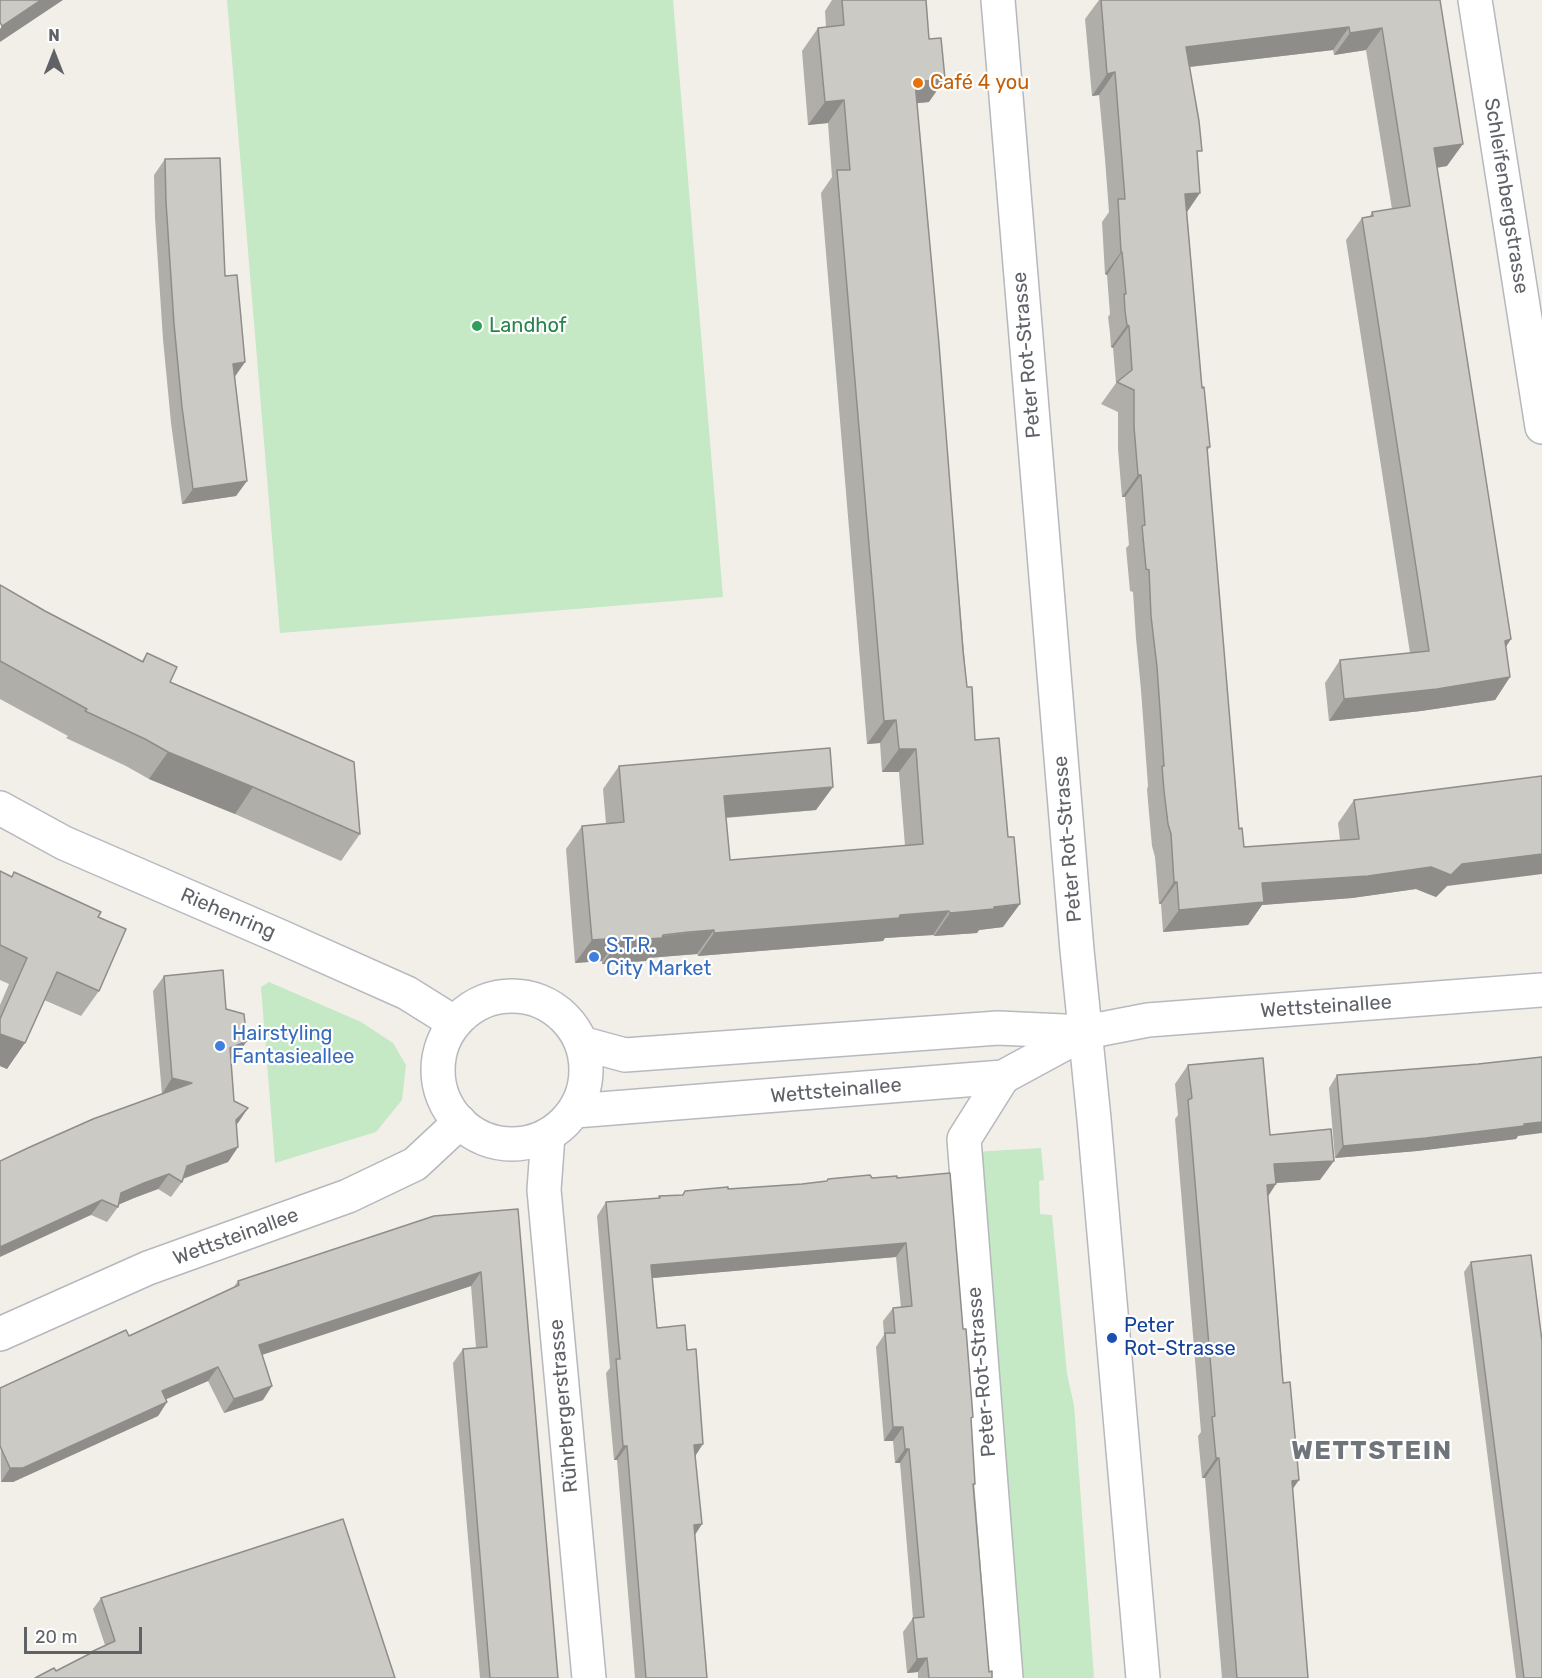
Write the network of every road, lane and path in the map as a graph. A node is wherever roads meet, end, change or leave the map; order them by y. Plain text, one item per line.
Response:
1 (998, 0) edge
2 (1475, 0) edge
3 (1542, 427) edge
4 (0, 808) edge
5 (1538, 989) edge
6 (455, 1023) junction
7 (1086, 1032) junction
8 (581, 1043) junction
9 (1003, 1077) junction
10 (574, 1111) junction
11 (460, 1122) junction
12 (548, 1135) junction
13 (0, 1334) edge
14 (589, 1678) edge
15 (1006, 1678) edge
16 (1143, 1678) edge

1 - 7 street, Peter Rot-Strasse
2 - 3 street, Schleifenbergstrasse
4 - 6 street, Riehenring
5 - 7 street, Wettsteinallee
6 - 8 street
6 - 11 street
7 - 8 street, Wettsteinallee
7 - 9 street, Wettsteinallee
7 - 16 street, Peter Rot-Strasse
8 - 10 street
9 - 10 street, Wettsteinallee
9 - 15 street, Peter-Rot-Strasse
10 - 12 street
11 - 12 street
11 - 13 street, Wettsteinallee
12 - 14 street, Rührbergerstrasse

